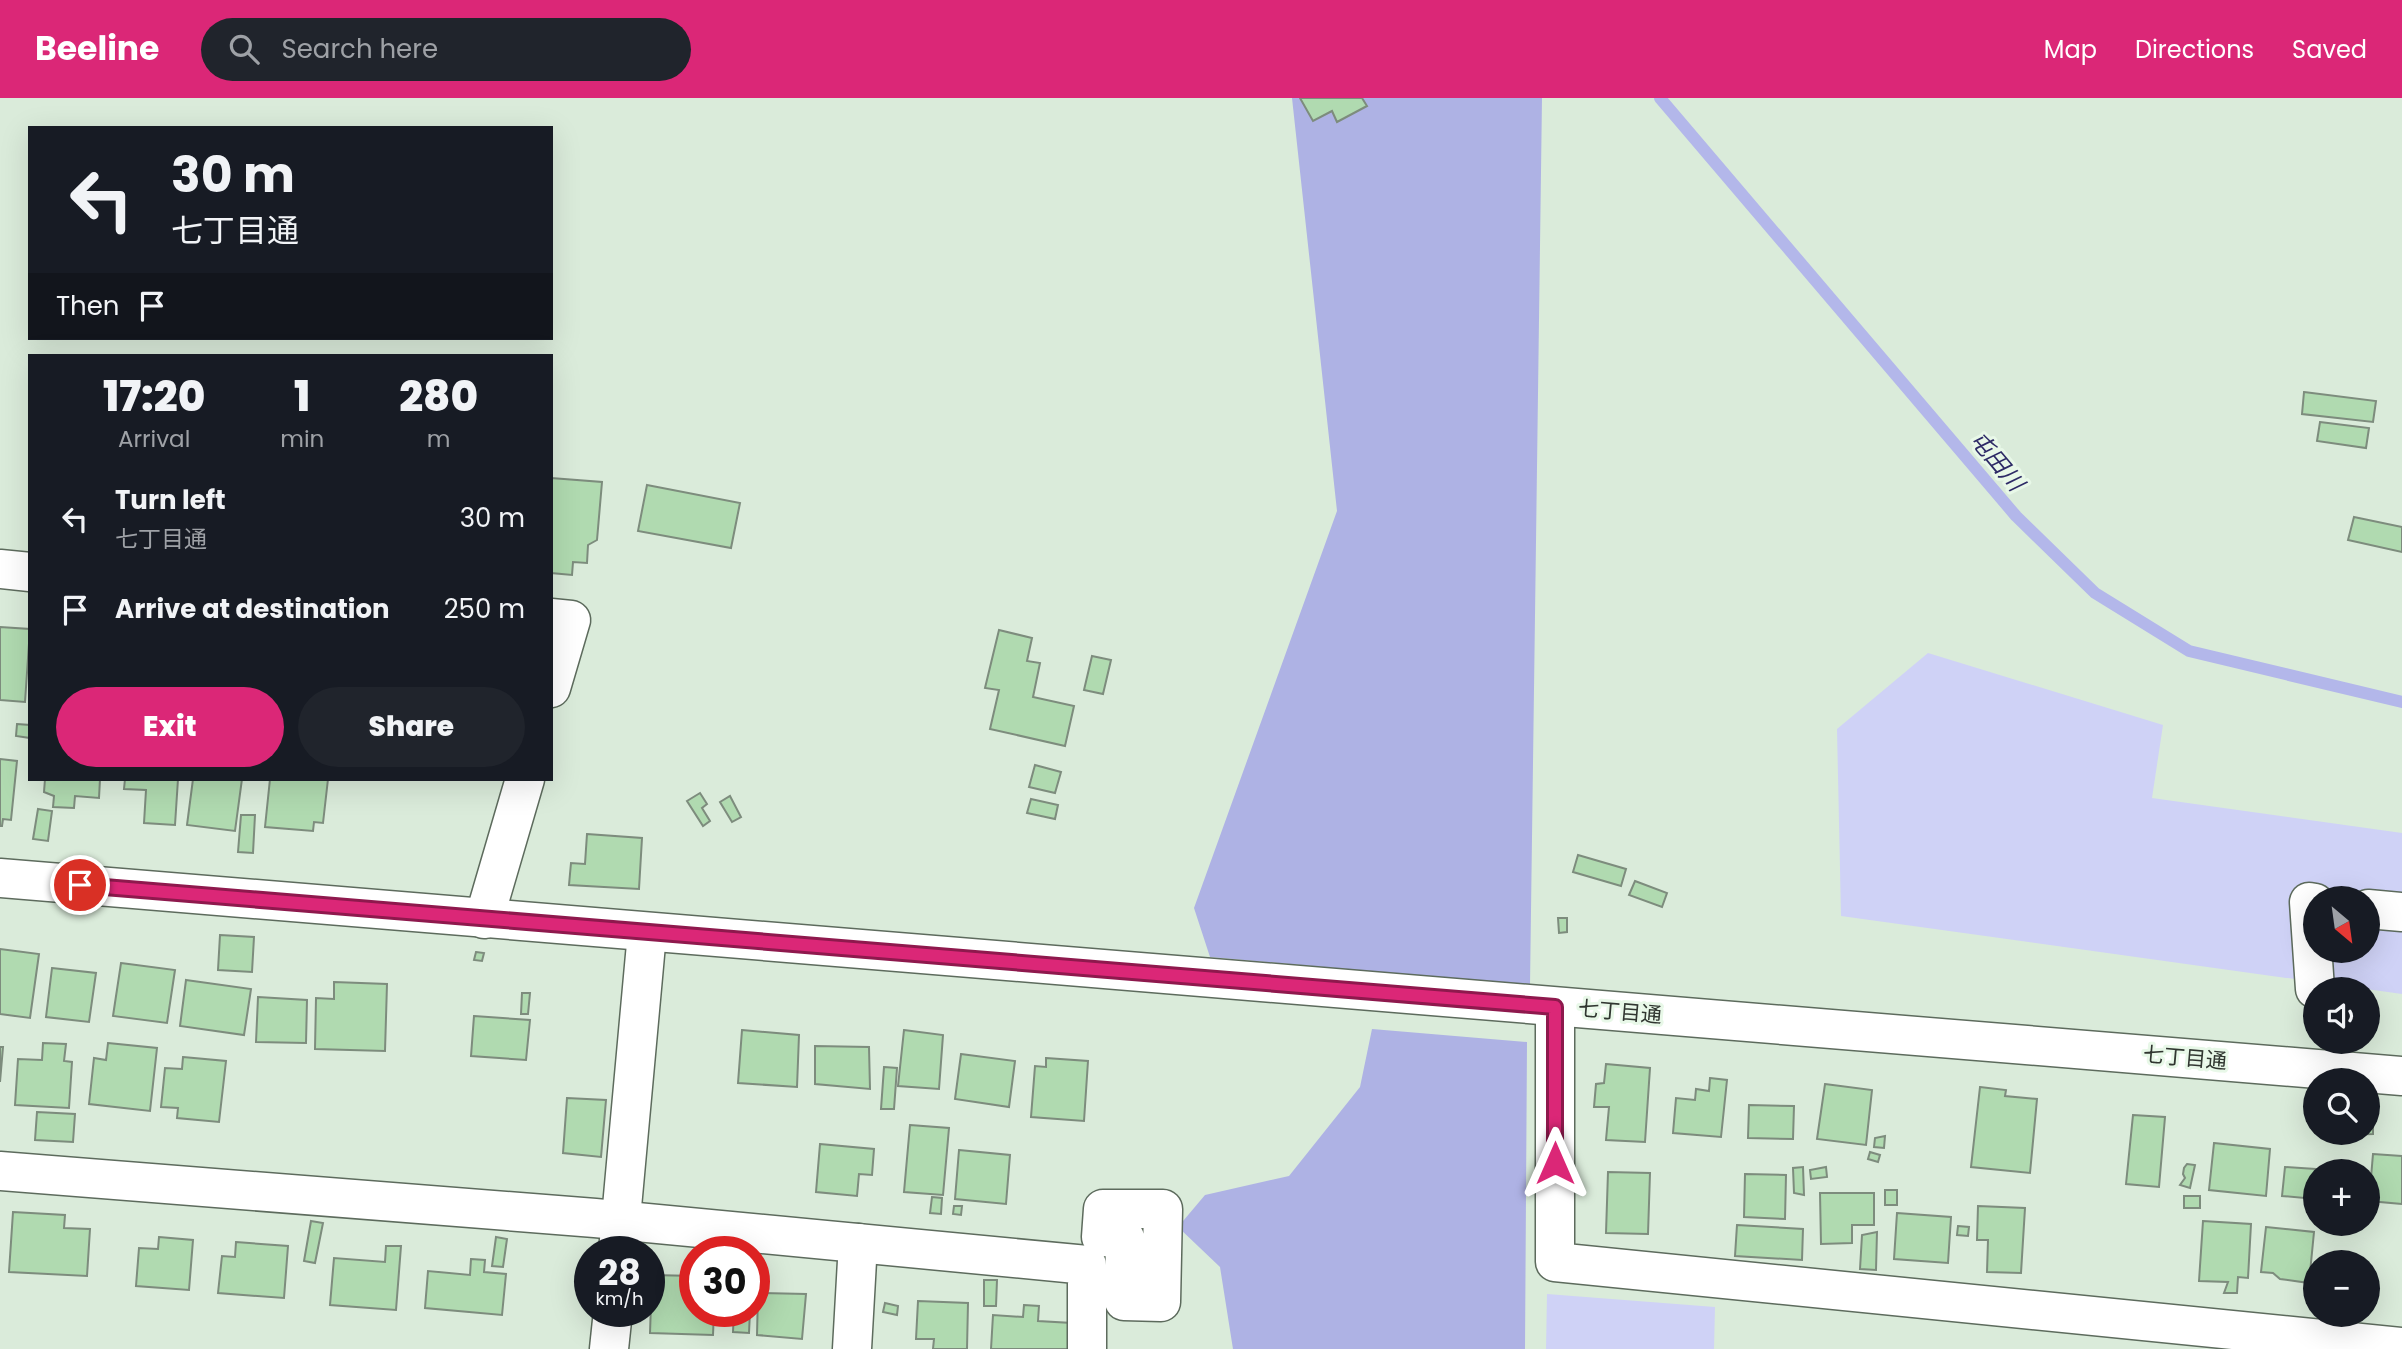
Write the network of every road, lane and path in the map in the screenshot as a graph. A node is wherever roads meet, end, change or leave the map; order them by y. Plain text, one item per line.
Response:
1 (0, 569) edge
2 (28, 572) edge
3 (553, 618) edge
4 (553, 681) edge
5 (524, 781) edge
6 (0, 878) edge
7 (2380, 910) edge
8 (2402, 912) edge
9 (484, 919) junction
10 (647, 933) junction
11 (1555, 1007) junction
12 (2320, 1055) edge
13 (2402, 1076) edge
14 (0, 1171) edge
15 (620, 1236) edge
16 (665, 1237) edge
17 (858, 1243) junction
18 (612, 1327) edge
19 (2402, 1347) edge
20 (610, 1349) edge
21 (852, 1349) edge
22 (1087, 1349) edge

1 - 2 street
3 - 4 street
5 - 9 street
6 - 9 street, 七丁目通
7 - 8 street
9 - 10 street, 七丁目通
10 - 11 street, 七丁目通
10 - 15 street
11 - 12 street, 七丁目通
11 - 19 street
12 - 13 street, 七丁目通
14 - 15 street
16 - 17 street
17 - 21 street
17 - 22 street
18 - 20 street

